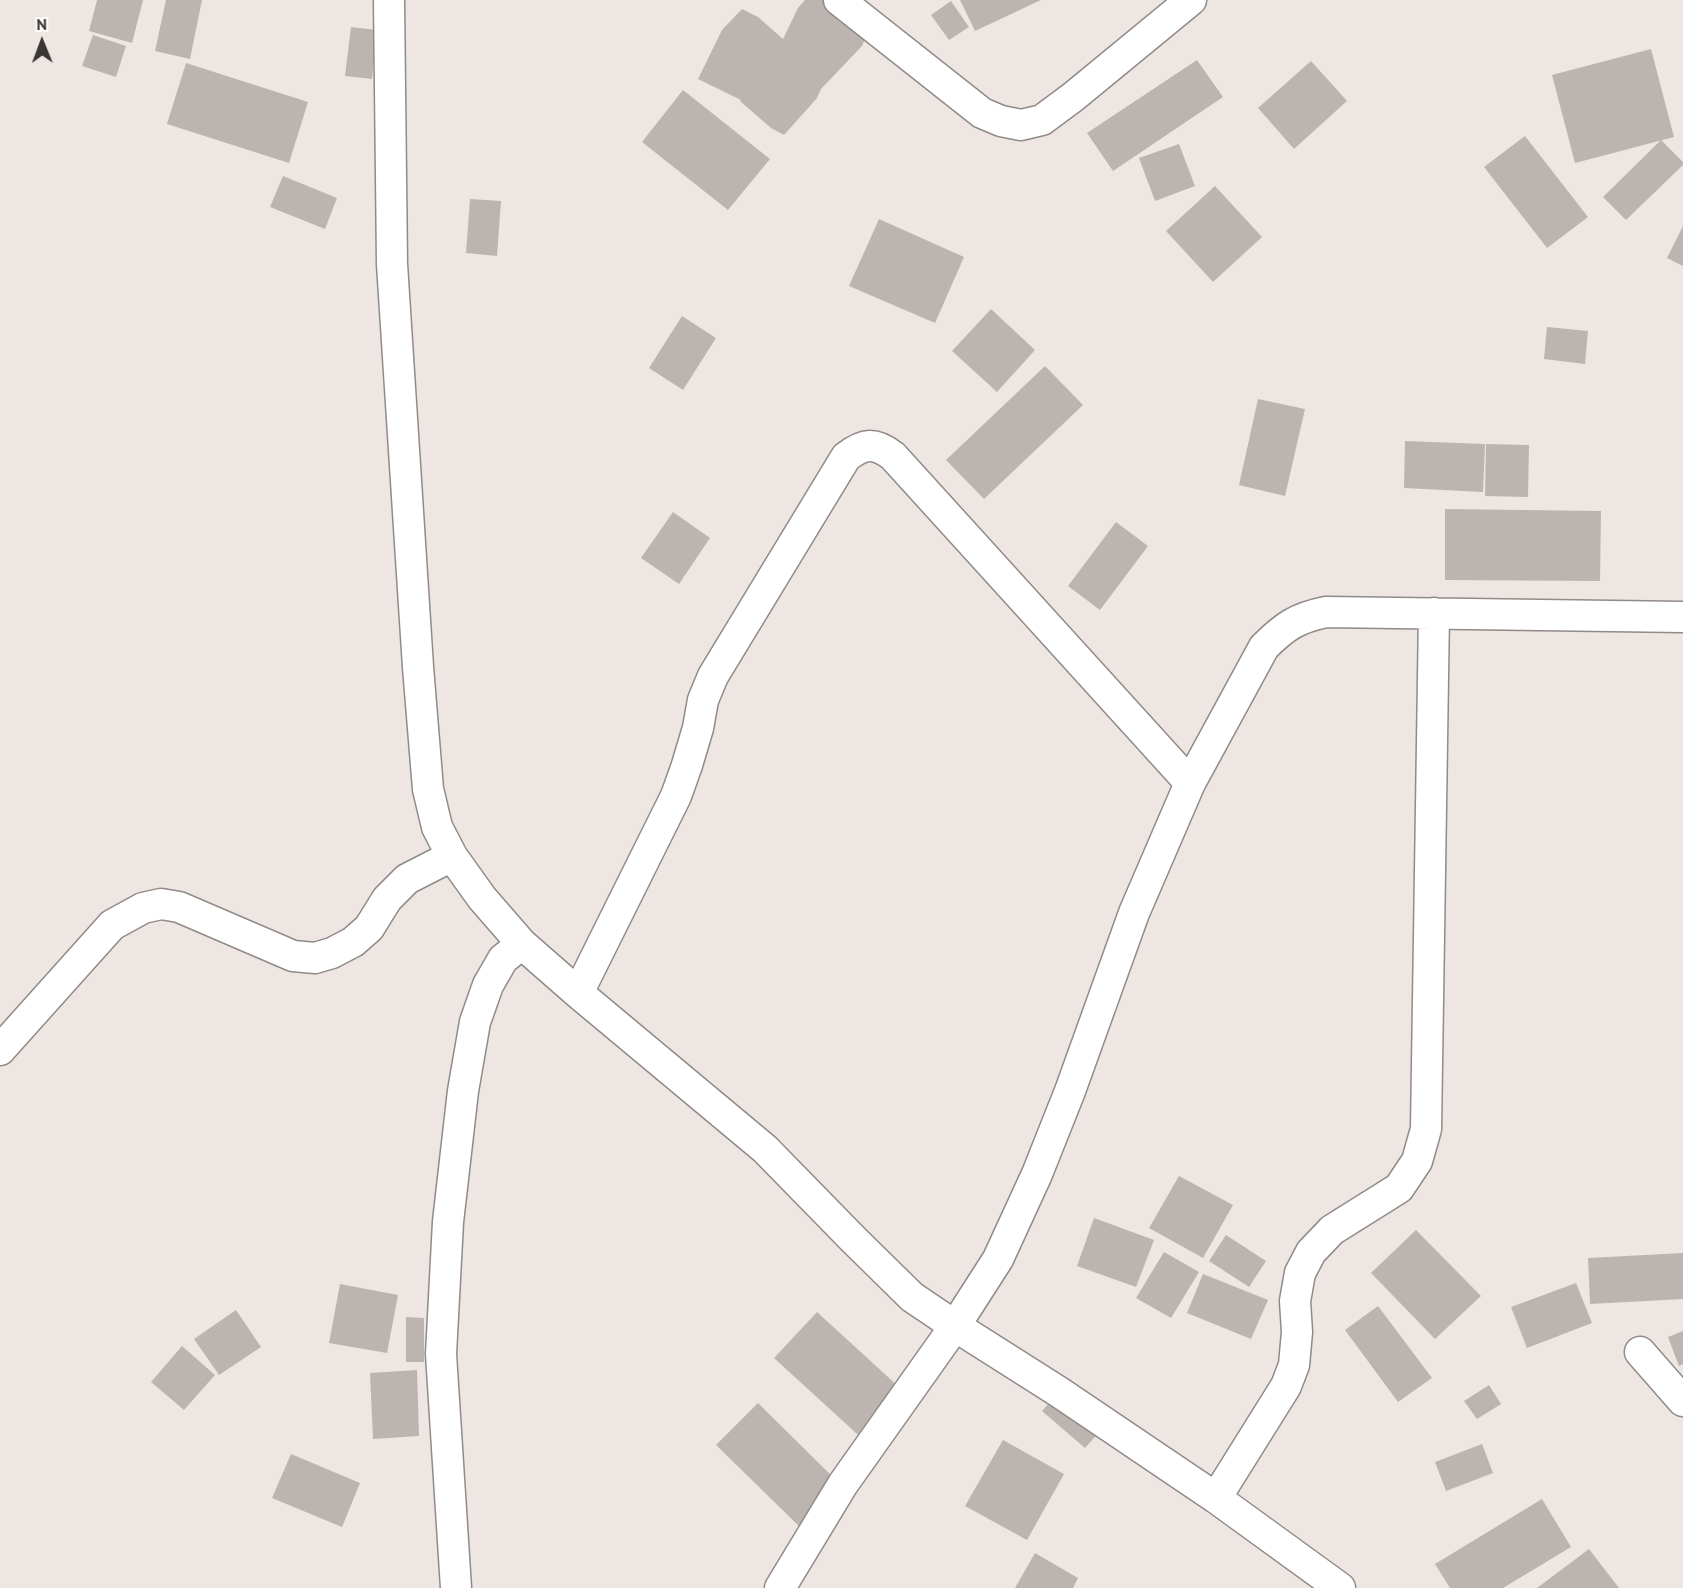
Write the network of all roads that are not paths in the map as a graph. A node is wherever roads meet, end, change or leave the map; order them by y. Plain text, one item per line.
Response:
1 (389, 0) edge
2 (839, 0) edge
3 (1191, 0) edge
4 (1434, 613) junction
5 (1683, 617) edge
6 (1190, 783) junction
7 (452, 856) junction
8 (522, 944) junction
9 (578, 993) junction
10 (0, 1050) edge
11 (956, 1326) junction
12 (1640, 1352) dead end
13 (1683, 1401) edge
14 (1216, 1498) junction
15 (456, 1588) edge
16 (780, 1588) edge
17 (1340, 1588) edge

1 - 7 street
2 - 3 street
4 - 5 street
4 - 6 street
4 - 14 street
6 - 9 street
6 - 11 street
7 - 8 street
7 - 10 street
8 - 9 street
8 - 15 street
9 - 11 street
11 - 14 street
11 - 16 street
12 - 13 street
14 - 17 street

